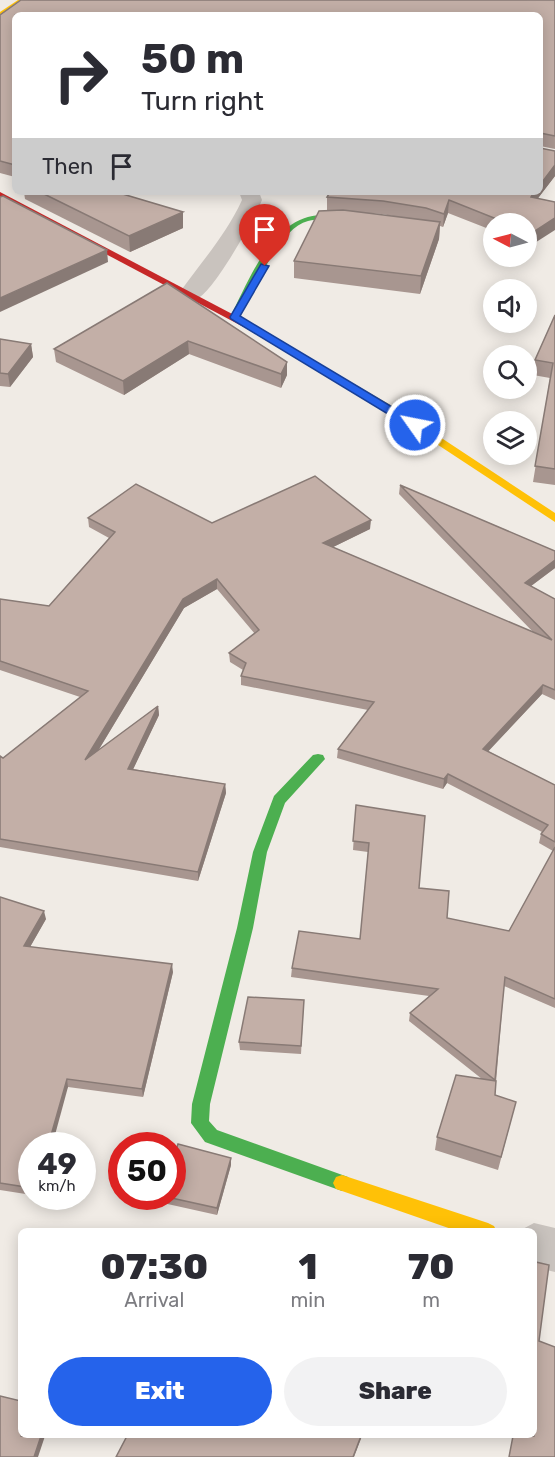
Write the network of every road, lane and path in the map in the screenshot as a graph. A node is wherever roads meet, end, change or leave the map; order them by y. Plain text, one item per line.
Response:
1 (23, 0) edge
2 (0, 15) edge
3 (0, 195) edge
4 (250, 195) edge
5 (378, 224) edge
6 (192, 292) junction
7 (235, 317) junction
8 (555, 518) edge
9 (318, 759) dead end
10 (476, 1228) edge
11 (537, 1246) edge
12 (555, 1250) edge

1 - 2 main road
3 - 6 main road
4 - 6 street
5 - 7 main road
6 - 7 main road
7 - 8 main road
9 - 10 main road
11 - 12 street

